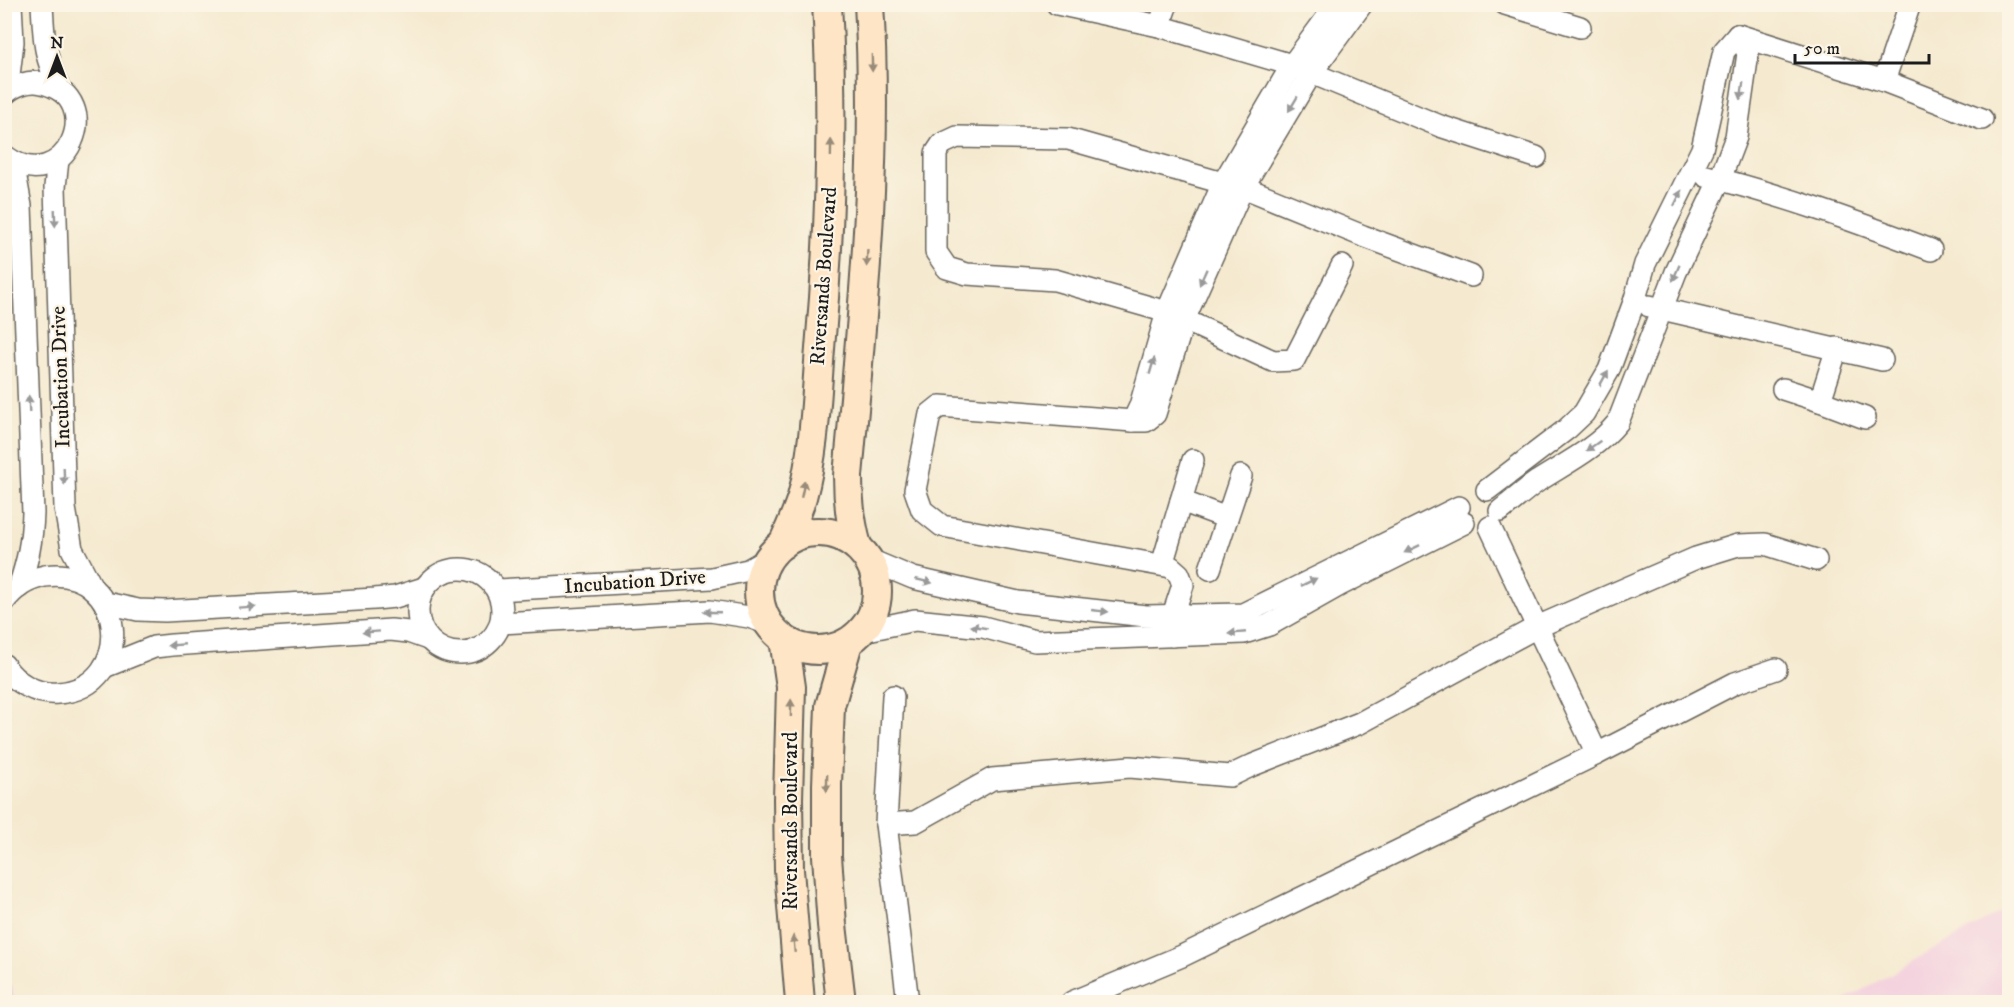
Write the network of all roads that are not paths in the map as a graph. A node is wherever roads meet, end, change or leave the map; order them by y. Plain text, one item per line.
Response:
1 (11, 4) edge
2 (42, 4) edge
3 (828, 4) edge
4 (869, 4) edge
5 (1056, 4) edge
6 (1167, 4) edge
7 (1337, 4) edge
8 (1362, 4) edge
9 (1505, 4) edge
10 (1910, 4) edge
11 (1159, 26) junction
12 (1580, 27) dead end
13 (1738, 35) junction
14 (1302, 69) junction
15 (1884, 81) junction
16 (60, 90) junction
17 (6, 93) edge
18 (1982, 119) dead end
19 (1536, 157) dead end
20 (9, 159) edge
21 (58, 160) junction
22 (1691, 172) junction
23 (1720, 179) junction
24 (1233, 185) junction
25 (1930, 250) dead end
26 (1342, 266) dead end
27 (1471, 276) dead end
28 (1634, 302) junction
29 (1663, 309) junction
30 (1176, 316) junction
31 (1837, 348) junction
32 (1882, 360) dead end
33 (1784, 389) dead end
34 (1820, 401) junction
35 (1865, 418) dead end
36 (1193, 460) dead end
37 (1241, 476) dead end
38 (1487, 490) junction
39 (1181, 501) junction
40 (1461, 515) junction
41 (1227, 518) junction
42 (1495, 519) junction
43 (776, 551) junction
44 (864, 553) junction
45 (1816, 560) dead end
46 (1162, 566) junction
47 (1210, 569) dead end
48 (424, 588) junction
49 (498, 590) junction
50 (12, 595) edge
51 (99, 596) junction
52 (1018, 602) junction
53 (1173, 615) junction
54 (501, 623) junction
55 (1537, 627) junction
56 (776, 632) junction
57 (1009, 635) junction
58 (1172, 636) junction
59 (855, 637) junction
60 (428, 639) junction
61 (4, 665) edge
62 (104, 667) junction
63 (1776, 669) dead end
64 (893, 696) dead end
65 (1597, 754) junction
66 (886, 824) junction
67 (800, 1002) edge
68 (841, 1002) edge
69 (908, 1002) edge
70 (1072, 1002) edge

1 - 17 street
2 - 16 street
43 -> 3 street, Riversands Boulevard
4 -> 44 street, Riversands Boulevard
5 - 11 street
6 - 11 street
7 - 14 street
8 - 14 street
9 - 12 street
10 - 15 street
11 - 14 street
13 - 15 street
13 - 22 street
13 -> 23 street
14 - 19 street
14 - 24 street
15 - 18 street
16 - 17 street
16 - 21 street
20 - 21 street
50 -> 20 street, Incubation Drive
21 -> 51 street, Incubation Drive
22 - 23 street
28 -> 22 street
23 - 25 street
23 -> 29 street
24 - 27 street
24 - 30 street
24 - 30 street
26 - 30 street
28 - 29 street
38 -> 28 street
29 - 31 street
29 -> 42 street
30 - 46 street
31 - 32 street
31 - 34 street
33 - 34 street
34 - 35 street
36 - 39 street
37 - 41 street
38 - 40 street
38 - 42 street
39 - 41 street
39 - 46 street
40 - 42 street
53 -> 40 street
40 -> 58 street
41 - 47 street
42 - 55 street
43 - 44 street
43 - 49 street, Incubation Drive
43 - 56 street
44 -> 52 street
44 - 59 street
45 - 55 street
46 - 53 street
48 - 49 street
51 -> 48 street
48 - 60 street
49 - 54 street
50 - 51 street
51 - 62 street, Incubation Drive
52 -> 53 street
52 - 57 street
53 - 58 street
56 -> 54 street, Incubation Drive
54 - 60 street
55 - 65 street
55 - 66 street
56 - 59 street
67 -> 56 street, Riversands Boulevard
57 - 58 street
57 -> 59 street
59 -> 68 street, Riversands Boulevard
60 -> 62 street
61 - 62 street
63 - 65 street
64 - 66 street
65 - 70 street
66 - 69 street

